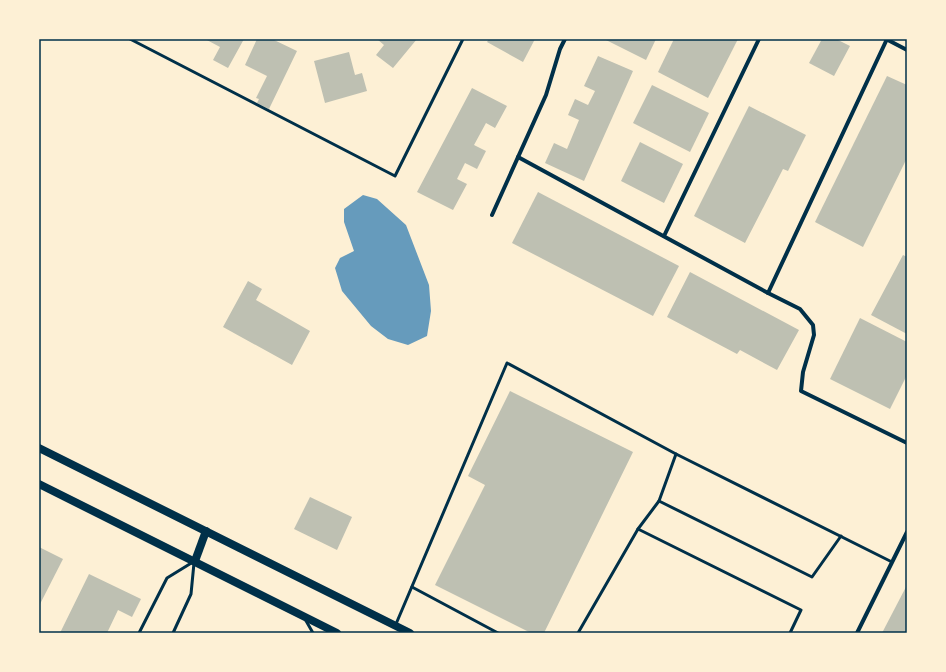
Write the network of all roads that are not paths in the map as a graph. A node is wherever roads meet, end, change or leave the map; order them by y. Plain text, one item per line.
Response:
1 (130, 39) edge
2 (463, 39) edge
3 (565, 39) edge
4 (760, 39) edge
5 (887, 39) edge
6 (907, 50) edge
7 (518, 157) junction
8 (492, 215) dead end
9 (664, 236) junction
10 (768, 293) junction
11 (907, 443) edge
12 (39, 448) edge
13 (676, 454) junction
14 (39, 484) edge
15 (659, 501) junction
16 (638, 529) junction
17 (206, 531) junction
18 (907, 532) edge
19 (841, 536) junction
20 (194, 561) junction
21 (892, 562) junction
22 (412, 587) junction
23 (303, 616) junction
24 (395, 626) junction
25 (139, 633) edge
26 (173, 633) edge
27 (313, 633) edge
28 (337, 633) edge
29 (410, 633) edge
30 (498, 633) edge
31 (578, 633) edge
32 (790, 633) edge
33 (857, 633) edge

1 - 2 lane
3 - 7 street
4 - 9 street
5 - 6 street
5 - 10 street
7 - 8 street
7 - 9 street
9 - 10 street
10 - 11 street
12 - 17 main road
13 - 15 lane
13 - 19 lane
13 - 22 lane
14 - 20 main road
15 - 16 lane
15 - 19 lane
16 - 31 lane
16 - 32 lane
17 - 20 main road
17 - 24 main road
18 - 21 street
19 - 21 lane
20 - 23 main road
20 - 25 lane
20 - 26 lane
21 - 33 street
22 - 24 lane
22 - 30 lane
23 - 27 lane
23 - 28 main road
24 - 29 main road

